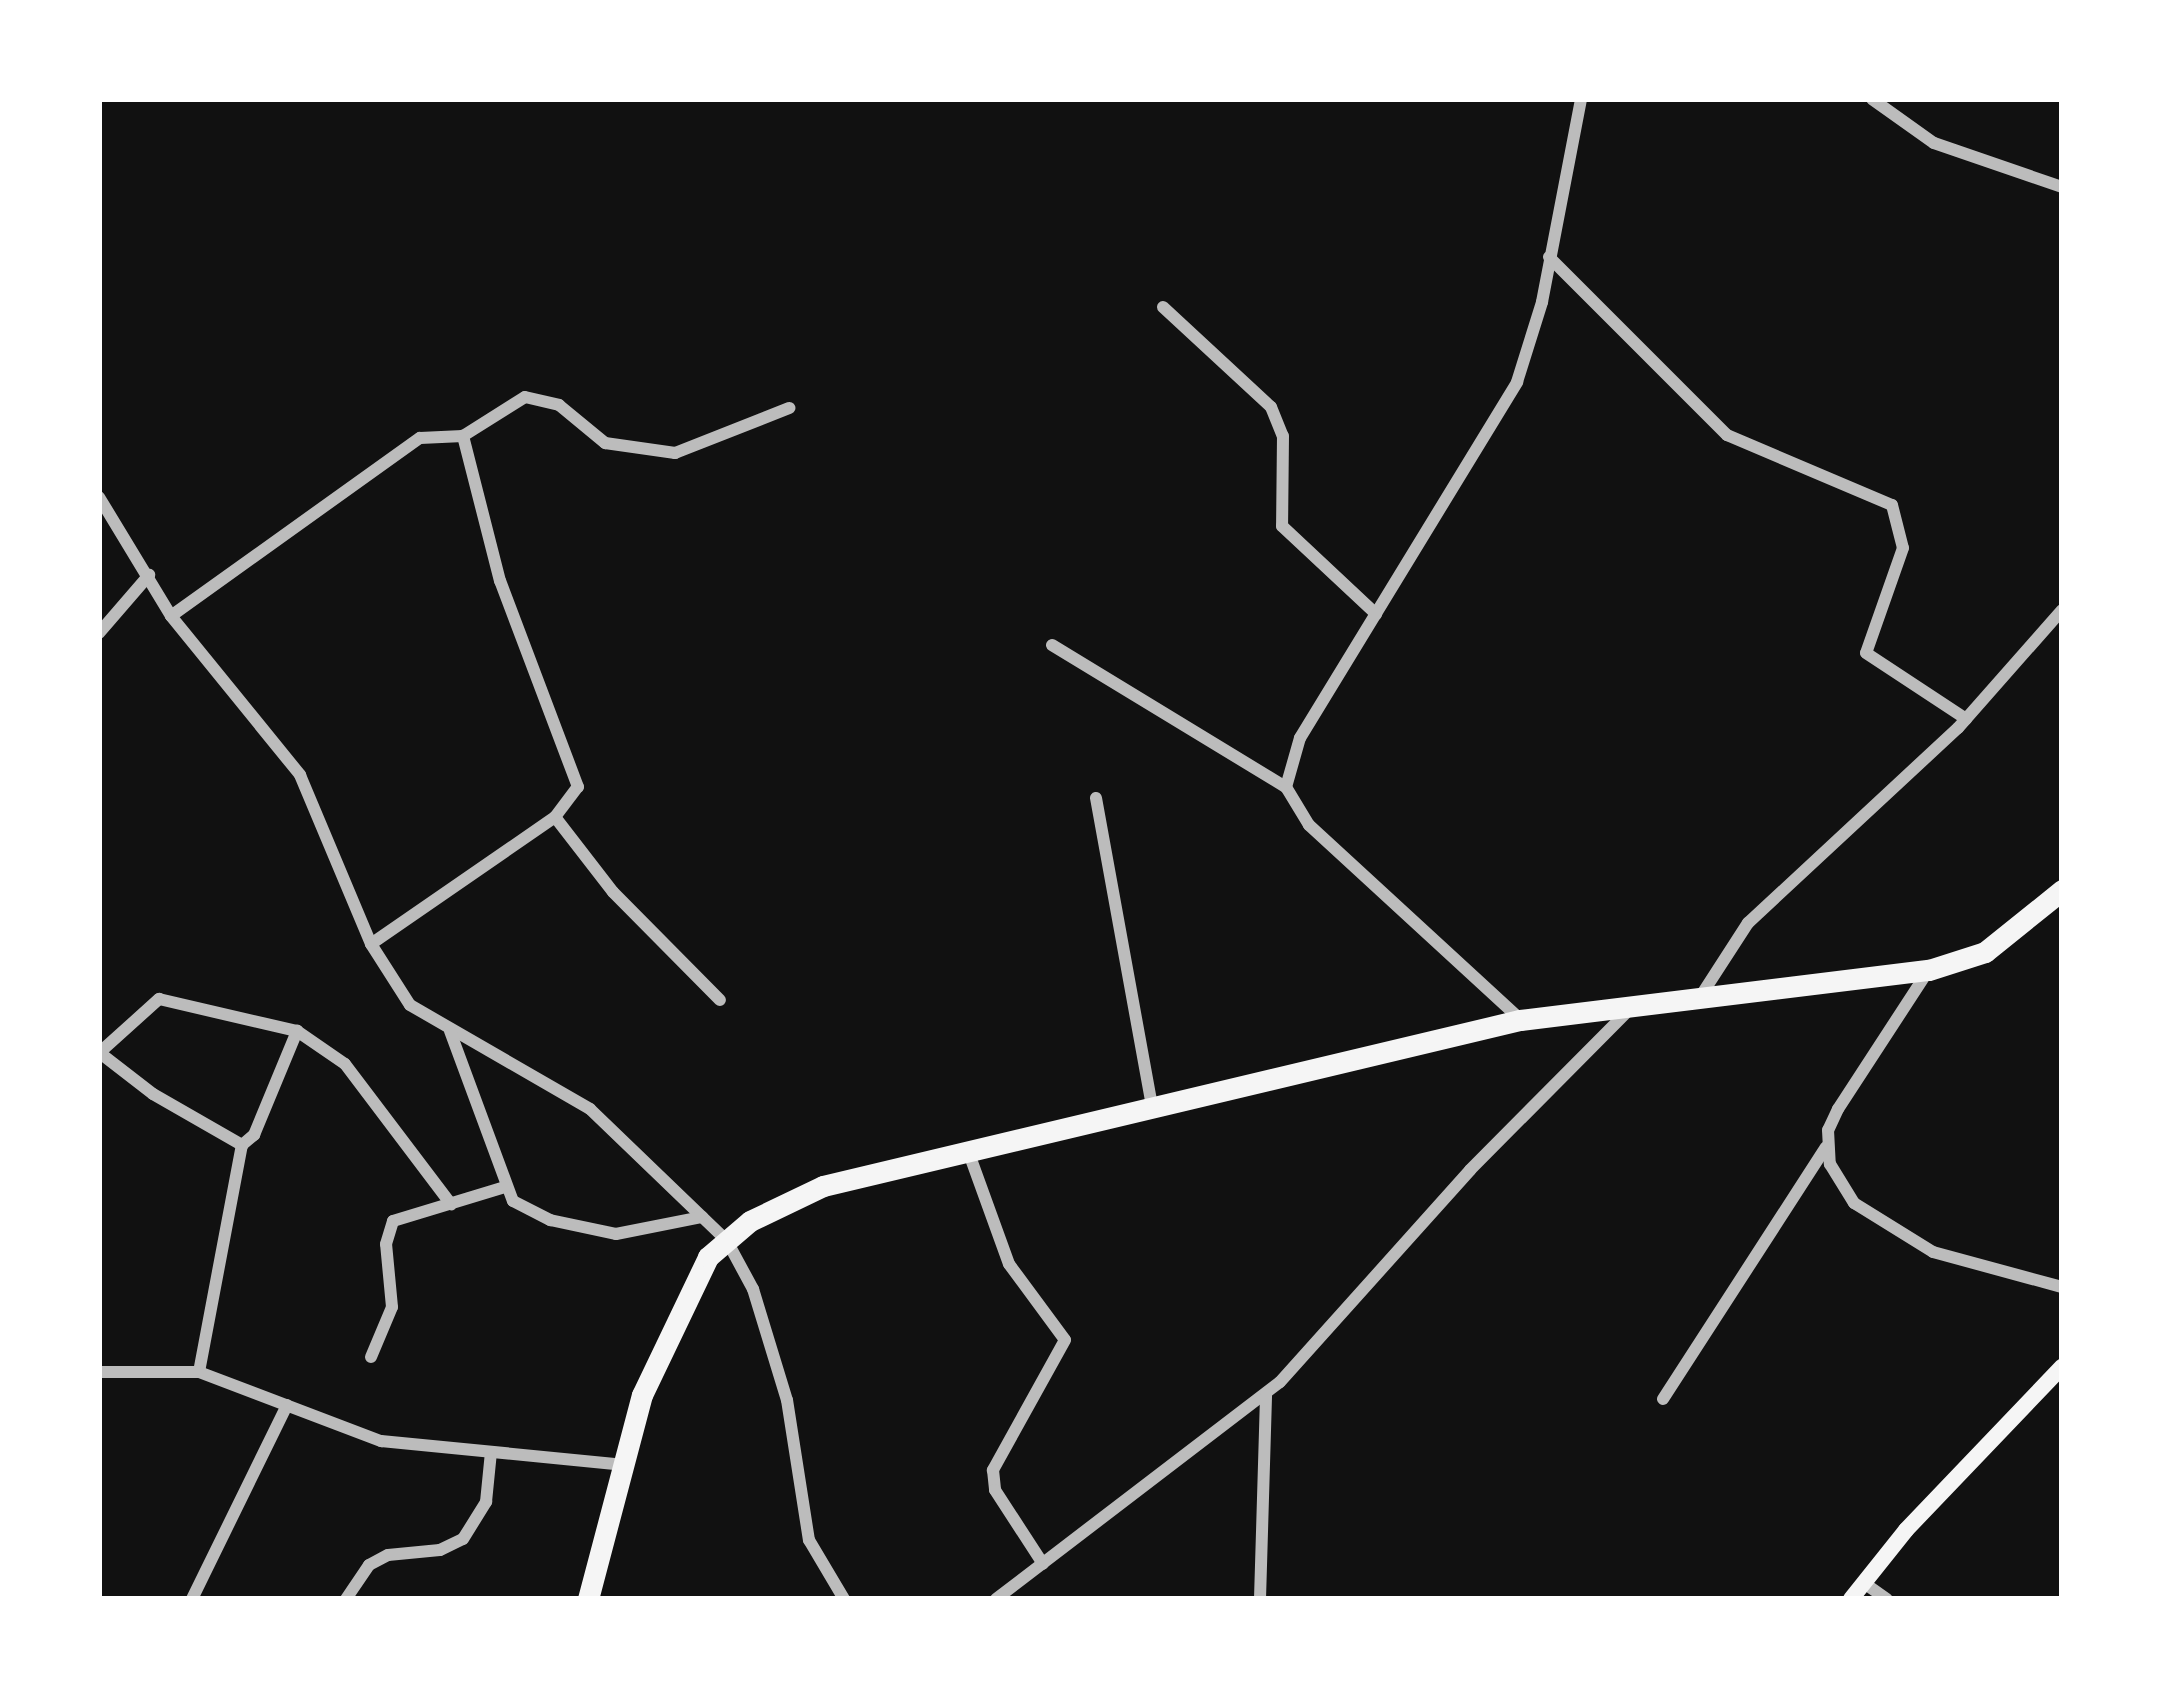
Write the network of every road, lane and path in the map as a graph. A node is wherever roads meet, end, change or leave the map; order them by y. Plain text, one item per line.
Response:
1 (1581, 99) edge
2 (1872, 99) edge
3 (2062, 187) edge
4 (1549, 257) junction
5 (1163, 307) dead end
6 (789, 408) dead end
7 (463, 436) junction
8 (99, 497) edge
9 (149, 575) junction
10 (2062, 610) edge
11 (1376, 614) junction
12 (171, 616) junction
13 (99, 633) edge
14 (1052, 645) dead end
15 (1966, 719) junction
16 (1286, 787) junction
17 (1096, 798) dead end
18 (555, 817) junction
19 (2062, 890) edge
20 (370, 944) junction
21 (1928, 970) junction
22 (1702, 994) junction
23 (720, 1000) dead end
24 (1637, 1002) junction
25 (1520, 1020) junction
26 (449, 1030) junction
27 (297, 1031) junction
28 (100, 1053) edge
29 (1152, 1107) junction
30 (242, 1144) junction
31 (1827, 1146) junction
32 (966, 1147) junction
33 (505, 1186) junction
34 (451, 1204) junction
35 (702, 1216) junction
36 (727, 1241) junction
37 (2062, 1287) edge
38 (371, 1357) dead end
39 (2062, 1367) edge
40 (99, 1372) edge
41 (199, 1372) junction
42 (1266, 1394) junction
43 (1663, 1399) dead end
44 (287, 1405) junction
45 (491, 1452) junction
46 (625, 1466) junction
47 (1043, 1564) junction
48 (1864, 1583) junction
49 (191, 1599) edge
50 (346, 1599) edge
51 (588, 1599) edge
52 (844, 1599) edge
53 (996, 1599) edge
54 (1260, 1599) edge
55 (1851, 1599) edge
56 (1887, 1599) edge

1 - 4 street
2 - 3 street
4 - 11 street
4 - 15 street
5 - 11 street
6 - 7 street
7 - 12 street
7 - 18 street
8 - 9 street
9 - 12 street
9 - 13 street
10 - 15 street
11 - 16 street
12 - 20 street
14 - 16 street
15 - 22 street
16 - 25 street
17 - 29 street
18 - 20 street
18 - 23 street
19 - 21 highway
20 - 26 street
21 - 22 highway
21 - 31 street
22 - 24 highway
24 - 25 highway
24 - 42 street
25 - 29 highway
26 - 33 street
26 - 35 street
27 - 28 street
27 - 30 street
27 - 34 street
28 - 30 street
29 - 32 highway
30 - 41 street
31 - 37 street
31 - 43 street
32 - 36 highway
32 - 47 street
33 - 34 street
33 - 35 street
34 - 38 street
35 - 36 street
36 - 46 highway
36 - 52 street
39 - 48 main road
40 - 41 street
41 - 44 street
42 - 47 street
42 - 54 street
44 - 45 street
44 - 49 street
45 - 46 street
45 - 50 street
46 - 51 highway
47 - 53 street
48 - 55 main road
48 - 56 street

